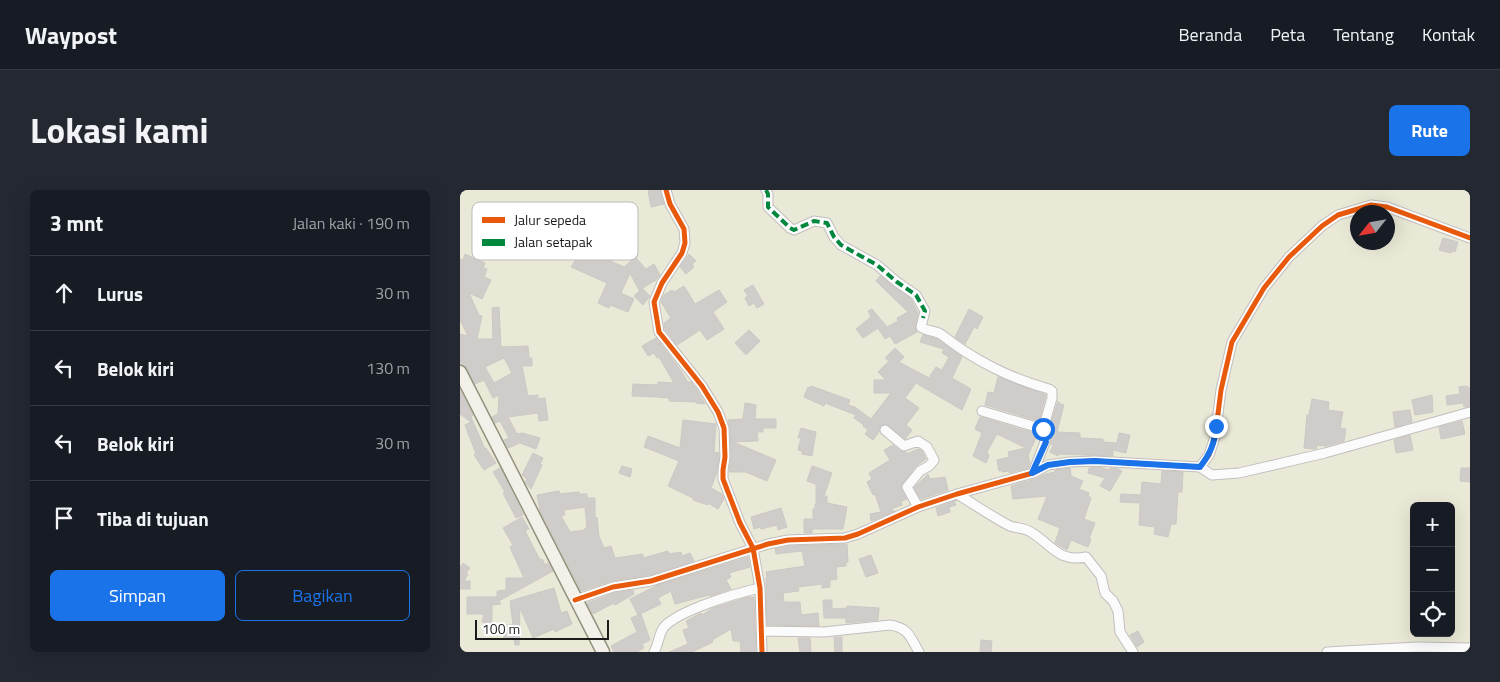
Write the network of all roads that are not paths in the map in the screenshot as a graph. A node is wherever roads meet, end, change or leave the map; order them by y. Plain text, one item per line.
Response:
1 (666, 190) edge
2 (766, 190) edge
3 (1470, 238) edge
4 (460, 372) edge
5 (982, 411) dead end
6 (1470, 412) edge
7 (1043, 429) junction
8 (885, 430) dead end
9 (1200, 467) junction
10 (1032, 473) junction
11 (957, 494) junction
12 (918, 507) junction
13 (753, 548) junction
14 (760, 588) junction
15 (575, 600) junction
16 (761, 631) junction
17 (1470, 648) edge
18 (603, 652) edge
19 (654, 652) edge
20 (762, 652) edge
21 (919, 652) edge
22 (1133, 652) edge
23 (1327, 652) edge

1 - 13 street
2 - 7 street
3 - 9 street
4 - 15 main road
5 - 7 street
6 - 9 street
7 - 10 street
8 - 12 street
9 - 10 street
10 - 11 street
11 - 12 street
11 - 22 street
12 - 13 street
13 - 14 street
13 - 15 street
14 - 16 street
14 - 19 street
15 - 18 main road
16 - 20 street
16 - 21 street
17 - 23 street

